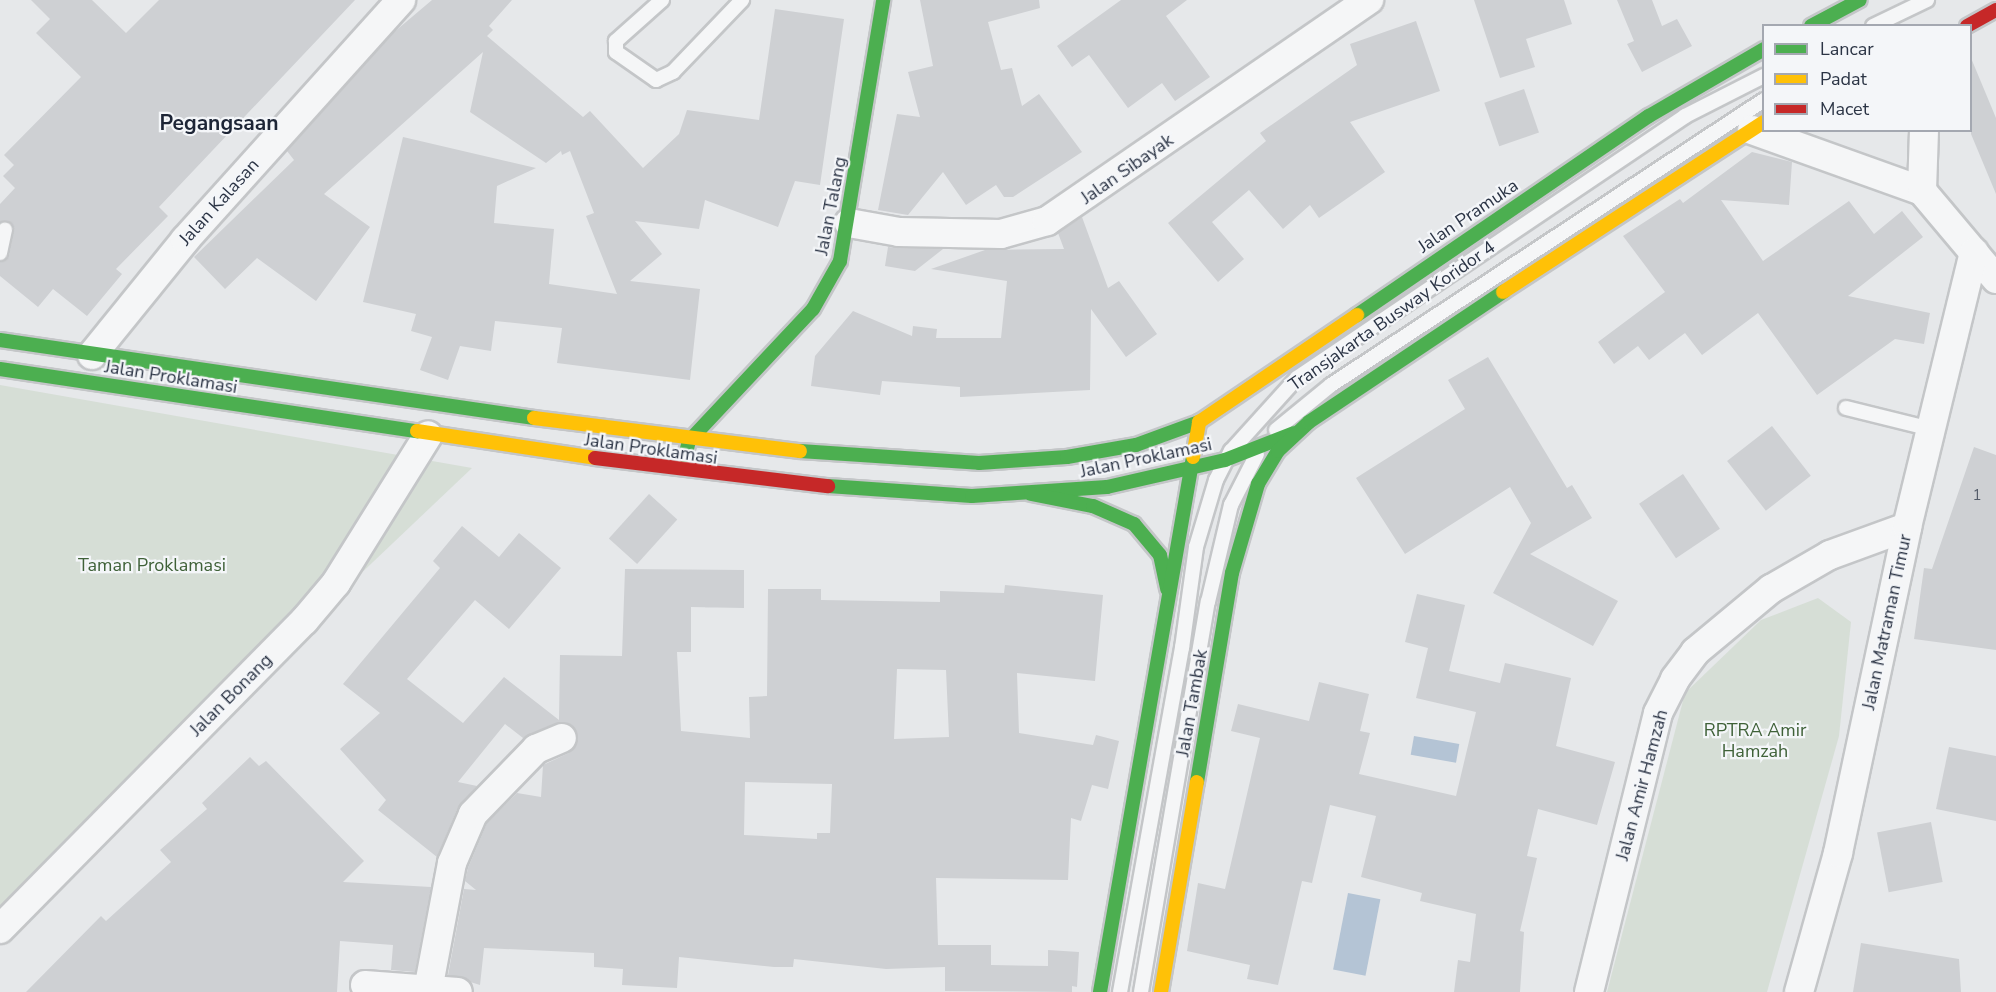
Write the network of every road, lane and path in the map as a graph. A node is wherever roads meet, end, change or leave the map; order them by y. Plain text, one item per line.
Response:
1 (400, 0) edge
2 (662, 0) edge
3 (741, 0) edge
4 (883, 0) edge
5 (1369, 0) edge
6 (1860, 0) edge
7 (1927, 0) edge
8 (1996, 10) edge
9 (1818, 15) edge
10 (1878, 24) edge
11 (1970, 24) edge
12 (1762, 51) edge
13 (1762, 77) edge
14 (1762, 101) edge
15 (1758, 126) edge
16 (1773, 132) edge
17 (1924, 132) edge
18 (1922, 191) junction
19 (849, 223) junction
20 (4, 230) dead end
21 (1974, 252) junction
22 (0, 253) edge
23 (1996, 279) edge
24 (0, 340) edge
25 (92, 355) junction
26 (0, 369) edge
27 (1846, 408) dead end
28 (1200, 422) junction
29 (1931, 429) junction
30 (1294, 433) junction
31 (428, 435) junction
32 (689, 441) junction
33 (1261, 448) junction
34 (1226, 460) junction
35 (1191, 469) junction
36 (681, 471) junction
37 (1031, 494) junction
38 (1907, 527) junction
39 (1169, 606) junction
40 (562, 738) dead end
41 (0, 929) edge
42 (365, 985) dead end
43 (428, 990) junction
44 (458, 992) edge
45 (1100, 992) edge
46 (1120, 992) edge
47 (1141, 992) edge
48 (1161, 992) edge
49 (1589, 992) edge
50 (1799, 992) edge

1 - 25 street, Jalan Kalasan
2 - 3 lane
4 - 19 main road, Jalan Talang
5 - 19 street, Jalan Sibayak
6 - 9 main road
7 - 10 lane
8 - 11 main road
12 - 28 main road, Jalan Pramuka
13 - 34 lane, Transjakarta Busway Koridor 4
14 - 33 lane, Transjakarta Busway Koridor 4
15 - 30 main road
16 - 18 street
17 - 18 street
18 - 21 street
19 - 32 main road, Jalan Talang
20 - 22 lane
21 - 23 street
21 - 29 street, Jalan Matraman Timur
24 - 25 main road, Jalan Proklamasi
25 - 32 main road, Jalan Proklamasi
26 - 31 main road, Jalan Proklamasi
27 - 29 lane
28 - 32 main road, Jalan Proklamasi
28 - 35 main road
29 - 38 street, Jalan Matraman Timur
30 - 33 main road, Jalan Proklamasi
30 - 48 main road, Jalan Tambak
31 - 36 main road, Jalan Proklamasi
31 - 41 street, Jalan Bonang
32 - 36 main road, Jalan Talang
33 - 34 main road, Jalan Proklamasi
33 - 47 lane, Transjakarta Busway Koridor 4
34 - 35 main road, Jalan Proklamasi
34 - 46 lane, Transjakarta Busway Koridor 4
35 - 37 main road, Jalan Proklamasi
35 - 39 main road
36 - 37 main road, Jalan Proklamasi
37 - 39 main road
38 - 49 street, Jalan Amir Hamzah
38 - 50 street, Jalan Matraman Timur
39 - 45 main road
40 - 43 street
42 - 43 street
43 - 44 street

